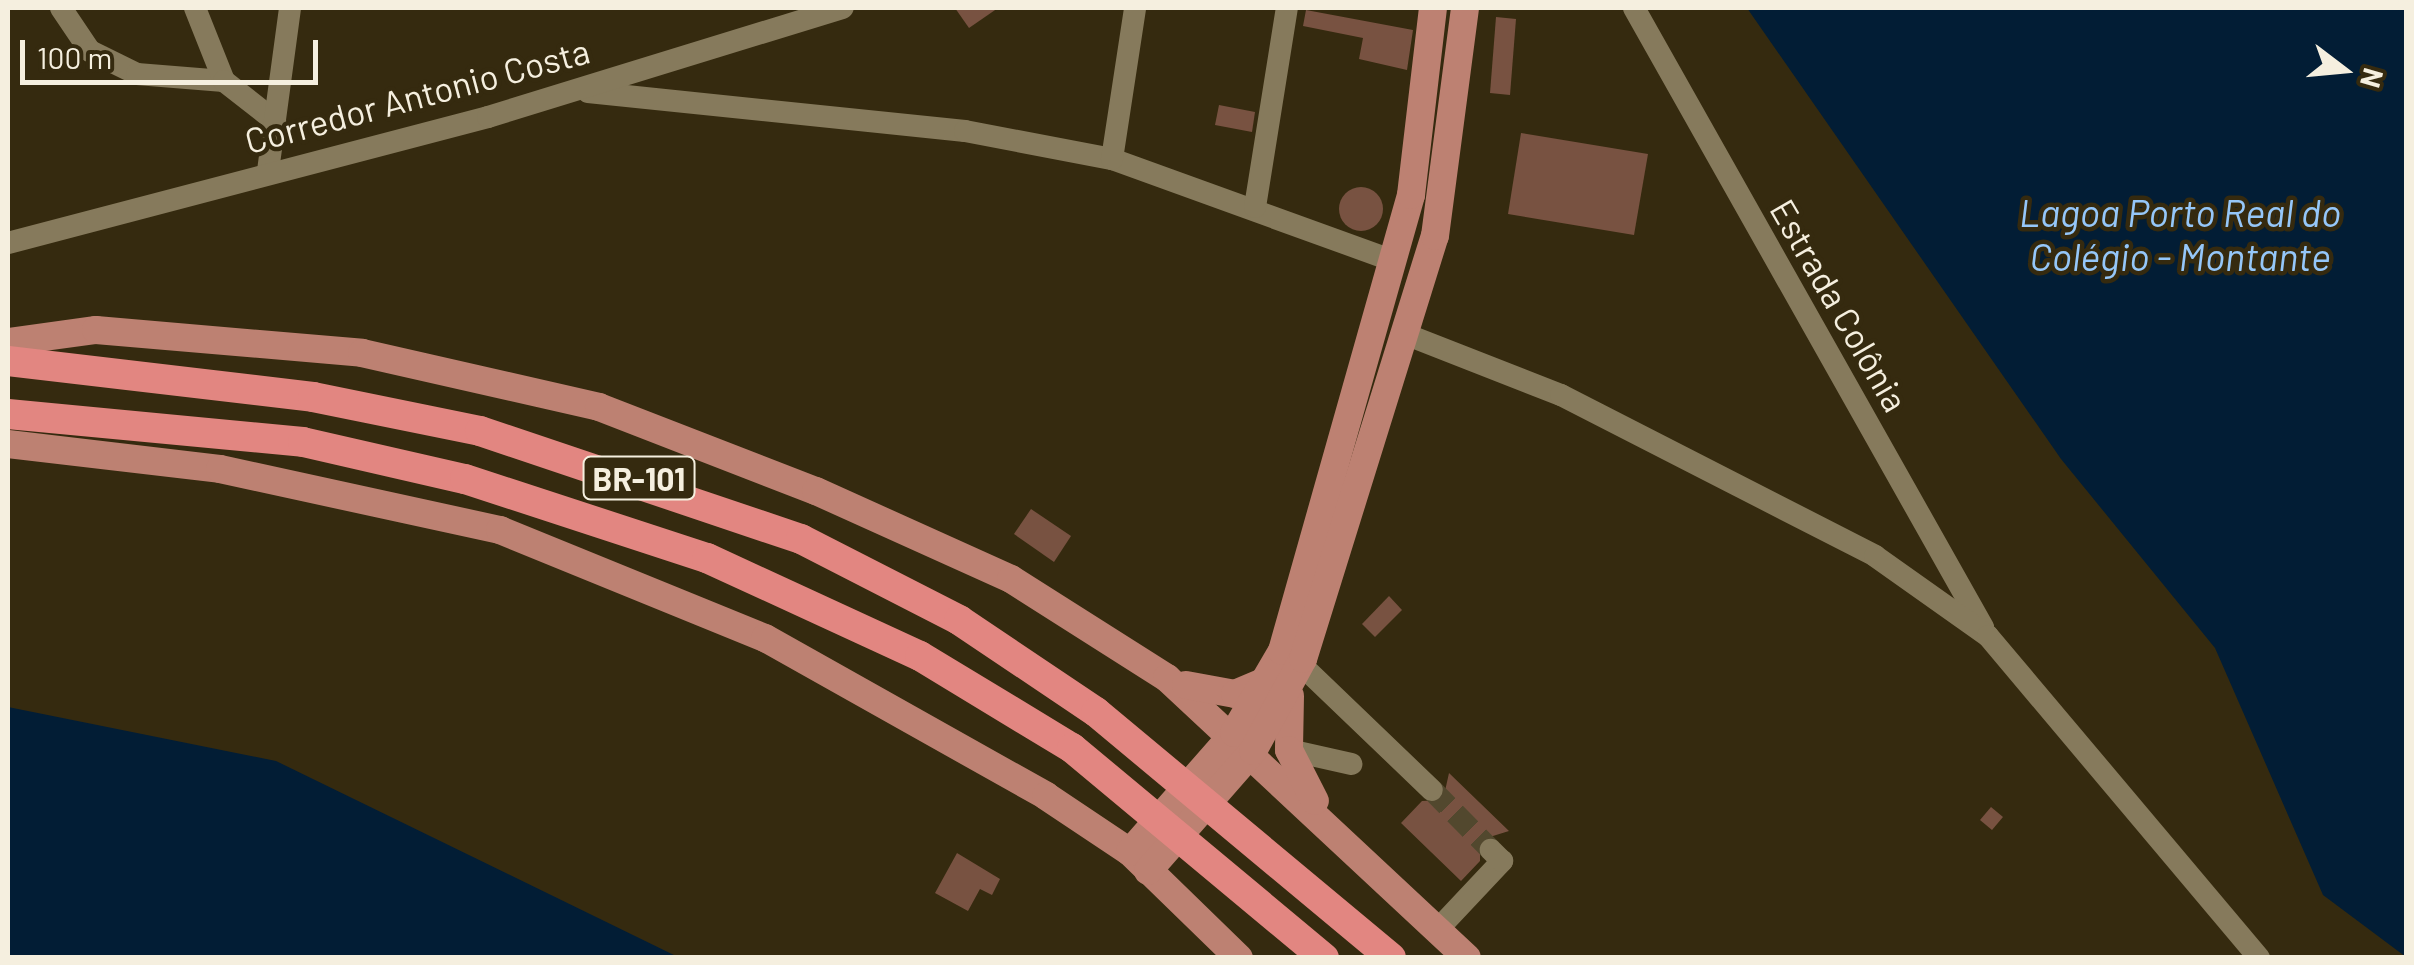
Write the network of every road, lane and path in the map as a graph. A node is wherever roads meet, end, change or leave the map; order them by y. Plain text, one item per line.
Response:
1 (61, 8) edge
2 (196, 8) edge
3 (290, 8) edge
4 (842, 8) edge
5 (1135, 8) edge
6 (1287, 8) edge
7 (1433, 8) edge
8 (1466, 8) edge
9 (1634, 8) edge
10 (224, 81) junction
11 (575, 91) junction
12 (275, 121) junction
13 (1112, 159) junction
14 (268, 171) junction
15 (1255, 207) junction
16 (8, 243) edge
17 (1394, 261) junction
18 (1405, 334) junction
19 (8, 342) edge
20 (8, 361) edge
21 (8, 414) edge
22 (8, 444) edge
23 (1988, 636) junction
24 (1292, 655) junction
25 (1167, 678) junction
26 (1280, 683) junction
27 (1243, 742) junction
28 (1289, 750) junction
29 (1351, 764) dead end
30 (1432, 790) tunnel mouth
31 (1322, 816) junction
32 (1491, 850) dead end
33 (1139, 862) junction
34 (1440, 927) junction
35 (1388, 954) edge
36 (1239, 958) edge
37 (1324, 958) edge
38 (1467, 958) edge
39 (2260, 958) edge

1 - 10 street
2 - 10 street
3 - 12 street
4 - 11 street, Corredor Antonio Costa
5 - 13 street
6 - 15 street
7 - 17 main road
8 - 18 main road
9 - 23 street, Estrada Colônia
10 - 12 street
11 - 13 street
11 - 14 street, Corredor Antonio Costa
12 - 14 street
13 - 15 street
14 - 16 street, Corredor Antonio Costa
15 - 17 street
17 - 24 main road
18 - 23 street
18 - 24 main road
19 - 25 main road, BR-101
20 - 35 highway, BR-101
21 - 37 highway
22 - 33 main road
23 - 39 street
24 - 26 main road
24 - 30 street
25 - 26 main road
25 - 27 main road, BR-101
26 - 27 main road
26 - 28 main road
27 - 31 main road, BR-101
27 - 33 main road
28 - 29 street
28 - 31 main road
31 - 34 main road, BR-101
32 - 34 street
33 - 36 main road
34 - 38 main road, BR-101

